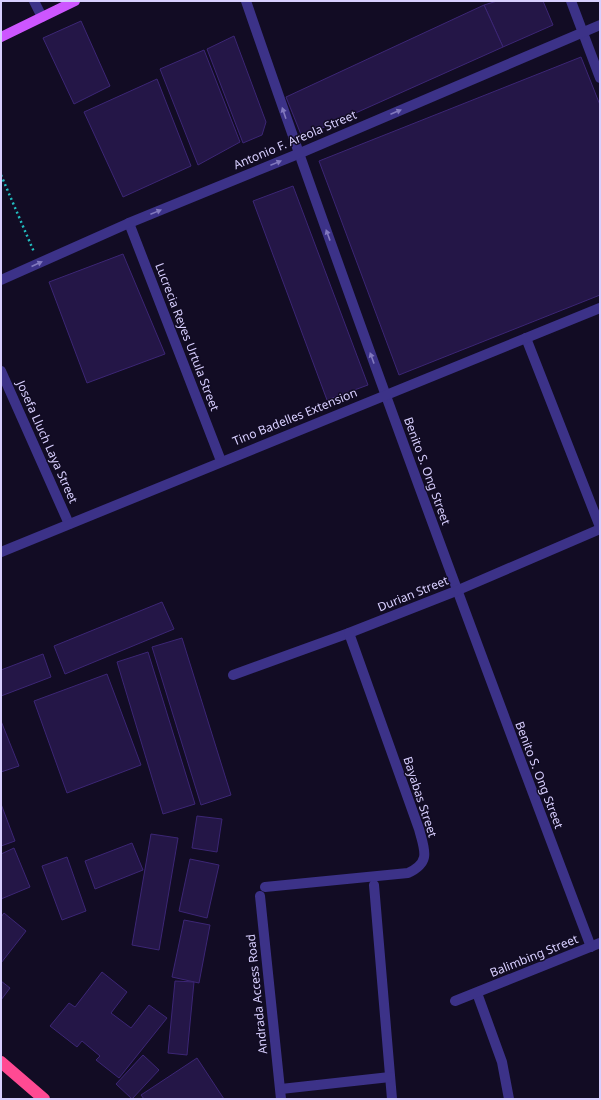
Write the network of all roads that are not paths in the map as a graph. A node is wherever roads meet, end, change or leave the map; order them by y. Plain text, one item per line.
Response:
1 (34, 1) edge
2 (75, 1) edge
3 (246, 1) edge
4 (571, 1) edge
5 (42, 17) junction
6 (600, 24) edge
7 (583, 32) junction
8 (1, 37) edge
9 (600, 78) edge
10 (298, 154) junction
11 (129, 223) junction
12 (1, 280) edge
13 (600, 308) edge
14 (526, 338) junction
15 (1, 371) edge
16 (385, 394) junction
17 (221, 461) junction
18 (69, 524) junction
19 (600, 528) edge
20 (1, 552) edge
21 (456, 591) junction
22 (349, 633) junction
23 (233, 675) dead end
24 (374, 885) dead end
25 (263, 892) joint
26 (595, 945) edge
27 (477, 993) junction
28 (455, 1002) dead end
29 (1, 1062) edge
30 (390, 1077) junction
31 (281, 1094) edge
32 (44, 1099) edge
33 (392, 1099) edge
34 (509, 1099) edge

1 - 5 street
2 - 5 main road
10 -> 3 street, Benito S. Ong Street
4 - 7 street
5 - 8 main road
6 - 7 street, Antonio F. Areola Street
7 - 9 street
10 -> 7 street, Antonio F. Areola Street
11 -> 10 street, Antonio F. Areola Street
16 -> 10 street, Benito S. Ong Street
12 -> 11 street, Antonio F. Areola Street
11 - 17 street, Lucrecia Reyes Urtula Street
13 - 14 street, Tino Badelles Extension
14 - 16 street, Tino Badelles Extension
14 - 19 street
15 - 18 street, Josefa Lluch Laya Street
16 - 17 street, Tino Badelles Extension
16 - 21 street, Benito S. Ong Street
17 - 18 street, Tino Badelles Extension
18 - 20 street, Tino Badelles Extension
19 - 21 street, Durian Street
21 - 22 street, Durian Street
21 - 26 street, Benito S. Ong Street
22 - 23 street, Durian Street
22 - 25 street, Bayabas Street
24 - 30 street
25 - 31 street, Andrada Access Road
26 - 27 street, Balimbing Street
27 - 28 street, Balimbing Street
27 - 34 street
29 - 32 highway
30 - 31 street, Andrada Access Road
30 - 33 street

